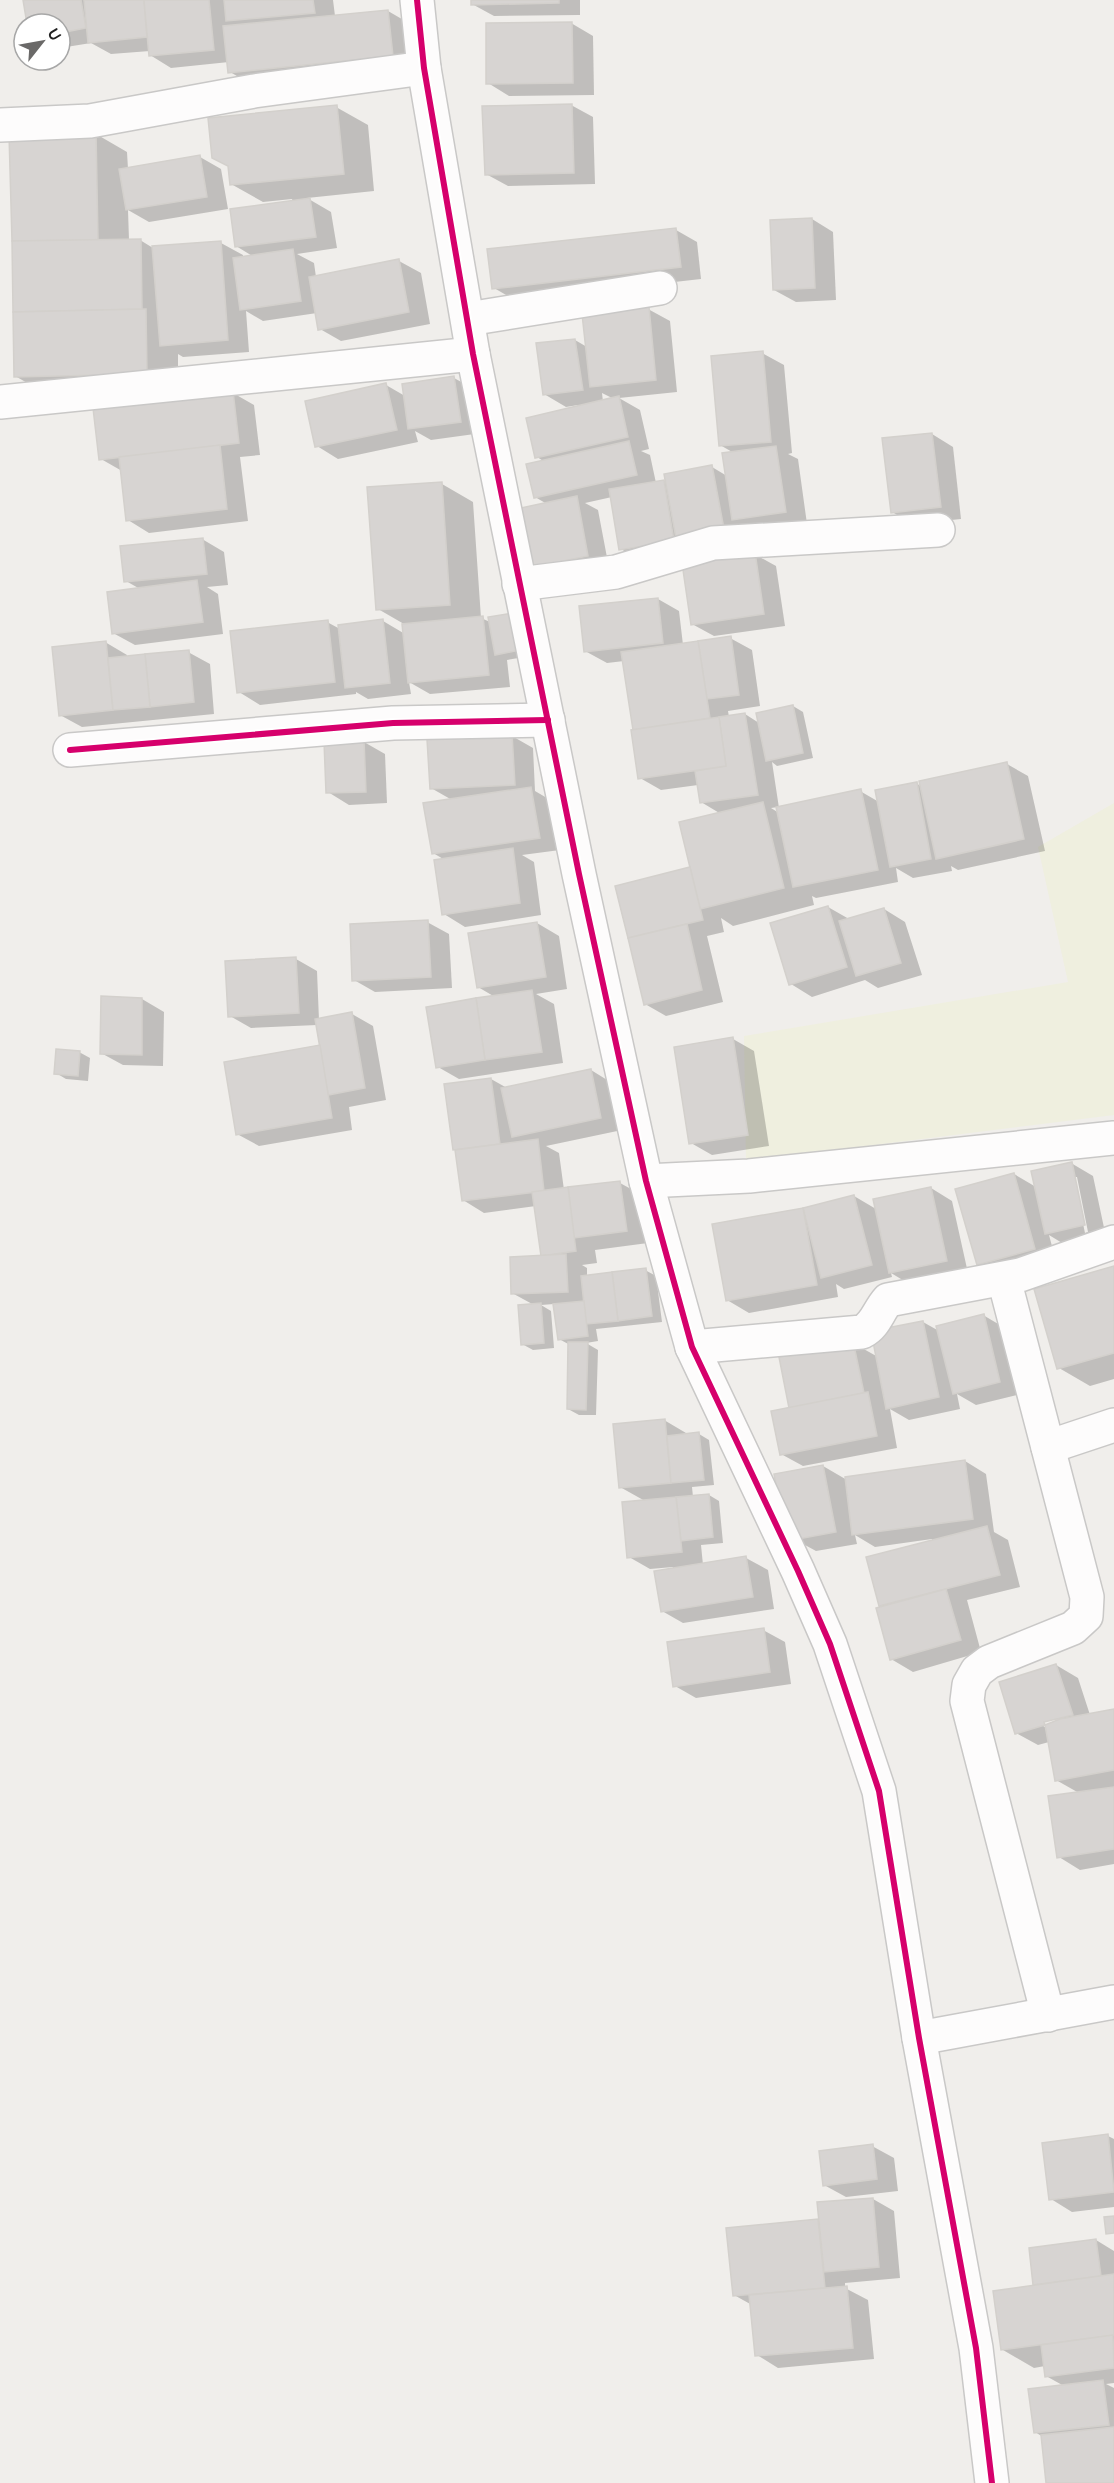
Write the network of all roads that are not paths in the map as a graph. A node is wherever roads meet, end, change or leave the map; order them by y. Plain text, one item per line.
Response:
1 (417, 0) edge
2 (424, 68) junction
3 (0, 125) edge
4 (660, 288) dead end
5 (468, 319) junction
6 (474, 354) junction
7 (0, 402) edge
8 (938, 530) dead end
9 (519, 584) junction
10 (548, 720) junction
11 (70, 750) dead end
12 (1114, 1138) edge
13 (646, 1181) junction
14 (1114, 1242) edge
15 (1004, 1279) junction
16 (692, 1347) junction
17 (1114, 1425) edge
18 (1048, 1447) junction
19 (1114, 2002) edge
20 (1048, 2015) junction
21 (919, 2038) junction
22 (992, 2483) edge

1 - 2 street
2 - 3 street
2 - 5 street
4 - 5 street
5 - 6 street
6 - 7 street
6 - 9 street
8 - 9 street
9 - 10 street
10 - 11 street
10 - 13 street
12 - 13 street
13 - 16 street
14 - 15 street
15 - 16 street
15 - 18 street
16 - 21 street
17 - 18 street
18 - 20 street
19 - 20 street
20 - 21 street
21 - 22 street

